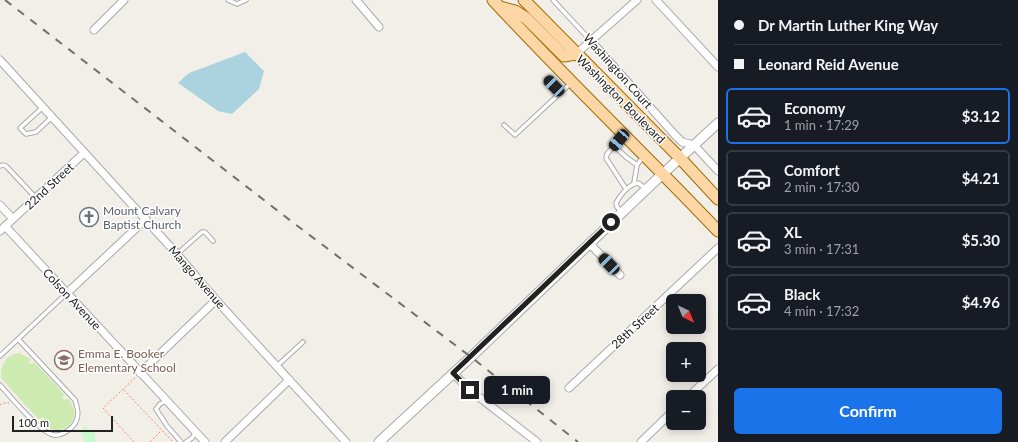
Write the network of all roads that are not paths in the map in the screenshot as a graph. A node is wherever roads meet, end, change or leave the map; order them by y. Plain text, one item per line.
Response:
1 (124, 0) edge
2 (228, 0) edge
3 (246, 0) edge
4 (356, 0) edge
5 (524, 0) edge
6 (553, 0) edge
7 (637, 0) edge
8 (656, 0) edge
9 (496, 3) edge
10 (379, 26) dead end
11 (94, 30) dead end
12 (591, 41) junction
13 (576, 54) junction
14 (0, 60) edge
15 (718, 67) edge
16 (547, 79) dead end
17 (572, 82) junction
18 (560, 93) junction
19 (43, 107) junction
20 (52, 117) junction
21 (504, 125) dead end
22 (717, 125) edge
23 (624, 134) junction
24 (694, 145) junction
25 (614, 146) junction
26 (84, 152) junction
27 (645, 155) junction
28 (680, 158) junction
29 (0, 166) edge
30 (637, 166) junction
31 (718, 171) edge
32 (663, 173) junction
33 (634, 183) junction
34 (626, 189) junction
35 (646, 189) junction
36 (36, 198) junction
37 (718, 200) edge
38 (0, 206) edge
39 (622, 212) junction
40 (13, 219) junction
41 (146, 219) junction
42 (3, 228) edge
43 (718, 231) edge
44 (213, 241) dead end
45 (589, 243) junction
46 (718, 248) edge
47 (177, 254) junction
48 (620, 275) dead end
49 (67, 293) junction
50 (216, 300) junction
51 (18, 339) junction
52 (303, 342) dead end
53 (0, 356) edge
54 (276, 366) junction
55 (718, 369) edge
56 (140, 373) junction
57 (453, 373) junction
58 (289, 380) junction
59 (0, 385) edge
60 (569, 388) dead end
61 (696, 390) edge
62 (166, 400) junction
63 (666, 418) edge
64 (196, 432) junction
65 (181, 442) edge
66 (186, 442) edge
67 (205, 442) edge
68 (225, 442) edge
69 (346, 442) edge
70 (380, 442) edge
71 (537, 442) edge
72 (640, 442) edge

1 - 11 street
2 - 3 lane
4 - 10 street
5 - 13 main road, Washington Boulevard
6 - 12 lane, Washington Court
7 - 12 street
8 - 15 street
9 - 13 main road
9 - 17 main road, Washington Boulevard
12 - 13 street
12 - 24 street, Washington Court
13 - 28 main road, Washington Boulevard
14 - 19 street, Mango Avenue
16 - 18 lane
17 - 18 lane
17 - 23 main road, Washington Boulevard
18 - 21 lane
19 - 20 street, Mango Avenue
19 - 20 lane
20 - 26 street, Mango Avenue
22 - 24 street
23 - 25 lane
23 - 27 main road, Washington Boulevard
24 - 28 street
24 - 31 street
25 - 30 lane
25 - 34 lane
26 - 36 street, 22nd Street
26 - 41 street, Mango Avenue
27 - 30 lane
27 - 32 main road, Washington Boulevard
28 - 32 street
28 - 37 main road, Washington Boulevard
29 - 36 lane
30 - 33 lane
32 - 35 street
32 - 43 main road, Washington Boulevard
33 - 34 lane
33 - 35 lane
34 - 39 lane
35 - 39 street
36 - 40 street, 22nd Street
38 - 40 street, 22nd Street
39 - 45 street
40 - 42 street, 22nd Street
41 - 47 street, Mango Avenue
41 - 49 street
42 - 49 street, Colson Avenue
44 - 47 lane
45 - 48 street
45 - 57 street
46 - 60 street, 28th Street
47 - 50 street, Mango Avenue
49 - 51 lane
49 - 56 street, Colson Avenue
50 - 54 street, Mango Avenue
50 - 56 street
51 - 53 lane
51 - 59 lane
52 - 54 lane
54 - 58 street, Mango Avenue
55 - 61 street
56 - 62 street, Colson Avenue
57 - 70 street
57 - 71 street
58 - 68 street
58 - 69 street, Mango Avenue
62 - 64 street, Colson Avenue
62 - 65 lane
63 - 72 street
64 - 66 lane
64 - 67 street, Colson Avenue

